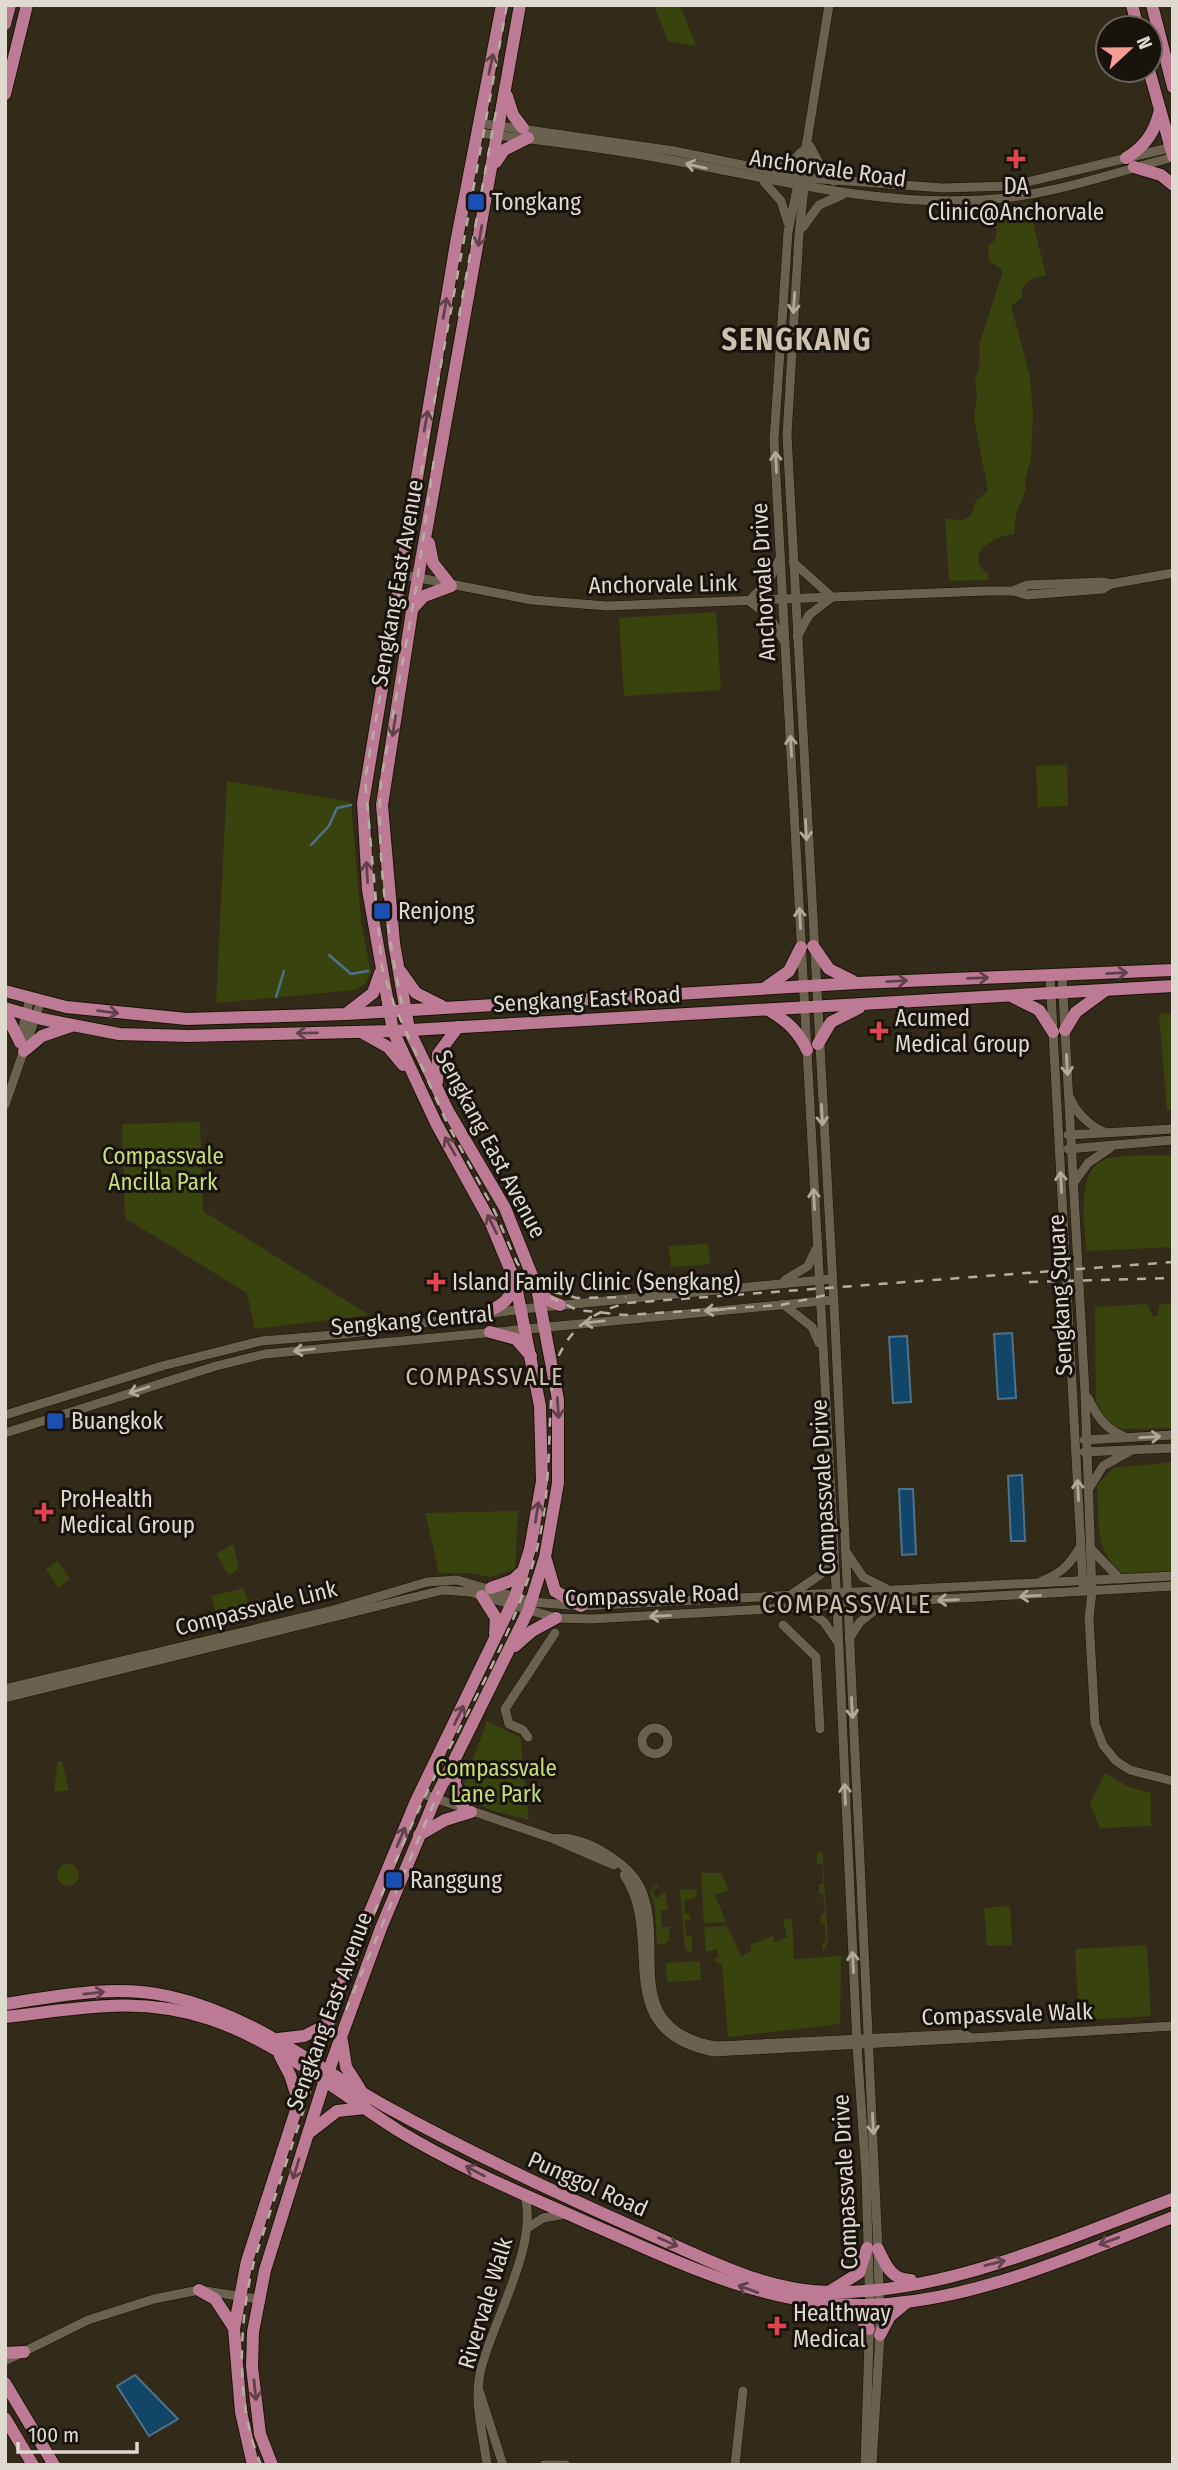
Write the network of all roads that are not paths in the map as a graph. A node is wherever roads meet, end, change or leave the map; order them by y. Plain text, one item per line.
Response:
1 (10, 5) edge
2 (27, 5) edge
3 (502, 5) edge
4 (520, 5) edge
5 (829, 5) edge
6 (1152, 5) edge
7 (5, 24) edge
8 (1153, 84) edge
9 (1173, 88) edge
10 (5, 93) edge
11 (506, 93) junction
12 (1160, 109) junction
13 (478, 128) junction
14 (499, 131) junction
15 (525, 133) junction
16 (807, 141) junction
17 (1172, 152) edge
18 (1130, 162) junction
19 (492, 169) junction
20 (769, 169) junction
21 (763, 181) junction
22 (834, 181) junction
23 (802, 182) junction
24 (1173, 185) edge
25 (846, 194) junction
26 (788, 232) junction
27 (799, 235) junction
28 (428, 528) junction
29 (781, 555) junction
30 (793, 562) junction
31 (1173, 573) edge
32 (399, 574) junction
33 (418, 578) junction
34 (451, 586) junction
35 (832, 597) junction
36 (795, 599) junction
37 (784, 600) junction
38 (748, 601) junction
39 (412, 611) junction
40 (796, 640) junction
41 (786, 645) junction
42 (807, 947) junction
43 (397, 962) junction
44 (381, 963) junction
45 (1173, 970) edge
46 (1056, 976) junction
47 (857, 983) junction
48 (809, 986) junction
49 (1173, 986) edge
50 (765, 988) junction
51 (5, 990) edge
52 (1107, 990) junction
53 (1057, 992) junction
54 (1010, 995) junction
55 (35, 1000) junction
56 (865, 1005) junction
57 (810, 1007) junction
58 (448, 1008) junction
59 (5, 1010) edge
60 (770, 1010) junction
61 (407, 1011) junction
62 (388, 1012) junction
63 (346, 1014) junction
64 (31, 1016) junction
65 (71, 1026) junction
66 (458, 1027) junction
67 (409, 1030) junction
68 (361, 1031) junction
69 (393, 1031) junction
70 (1059, 1031) junction
71 (22, 1046) junction
72 (812, 1047) junction
73 (413, 1075) junction
74 (5, 1086) edge
75 (437, 1090) junction
76 (1069, 1094) junction
77 (5, 1105) edge
78 (1173, 1129) edge
79 (1106, 1133) junction
80 (1059, 1135) junction
81 (1071, 1135) junction
82 (1173, 1140) edge
83 (1114, 1146) junction
84 (1071, 1148) junction
85 (1060, 1149) junction
86 (1073, 1184) junction
87 (816, 1248) junction
88 (831, 1279) junction
89 (818, 1280) junction
90 (515, 1281) junction
91 (781, 1282) junction
92 (537, 1288) junction
93 (832, 1300) junction
94 (819, 1301) junction
95 (783, 1304) junction
96 (543, 1306) junction
97 (560, 1306) junction
98 (522, 1309) junction
99 (487, 1312) junction
100 (547, 1327) junction
101 (526, 1329) junction
102 (490, 1332) junction
103 (821, 1347) junction
104 (533, 1360) junction
105 (1085, 1393) junction
106 (5, 1415) edge
107 (5, 1433) edge
108 (1173, 1435) edge
109 (1126, 1438) junction
110 (1075, 1440) junction
111 (1087, 1440) junction
112 (1173, 1448) edge
113 (1133, 1450) junction
114 (1087, 1452) junction
115 (1076, 1453) junction
116 (1089, 1489) junction
117 (1085, 1547) junction
118 (845, 1548) junction
119 (834, 1556) junction
120 (545, 1557) junction
121 (524, 1571) junction
122 (1173, 1576) edge
123 (1120, 1579) junction
124 (1087, 1581) junction
125 (1034, 1584) junction
126 (1173, 1586) edge
127 (887, 1589) junction
128 (486, 1592) junction
129 (841, 1592) junction
130 (1088, 1592) junction
131 (790, 1595) junction
132 (513, 1601) junction
133 (887, 1601) junction
134 (842, 1604) junction
135 (530, 1606) junction
136 (581, 1606) junction
137 (804, 1607) junction
138 (556, 1618) junction
139 (783, 1625) dead end
140 (555, 1633) dead end
141 (849, 1640) junction
142 (494, 1642) junction
143 (838, 1644) junction
144 (510, 1651) junction
145 (5, 1689) edge
146 (5, 1698) edge
147 (820, 1729) dead end
148 (528, 1737) dead end
149 (456, 1757) junction
150 (1173, 1780) edge
151 (420, 1793) junction
152 (435, 1799) junction
153 (468, 1811) junction
154 (419, 1835) junction
155 (5, 2004) edge
156 (5, 2017) edge
157 (326, 2025) junction
158 (1173, 2026) edge
159 (342, 2038) junction
160 (856, 2038) junction
161 (868, 2038) junction
162 (278, 2039) junction
163 (278, 2053) junction
164 (311, 2066) junction
165 (327, 2076) junction
166 (362, 2093) junction
167 (299, 2104) junction
168 (366, 2108) junction
169 (307, 2135) junction
170 (525, 2195) junction
171 (1173, 2199) edge
172 (568, 2214) junction
173 (1173, 2217) edge
174 (529, 2227) junction
175 (873, 2248) junction
176 (929, 2280) junction
177 (199, 2290) junction
178 (826, 2292) junction
179 (238, 2295) junction
180 (875, 2298) junction
181 (258, 2299) junction
182 (908, 2302) junction
183 (839, 2303) junction
184 (234, 2329) junction
185 (875, 2332) junction
186 (24, 2351) junction
187 (5, 2353) edge
188 (5, 2361) edge
189 (5, 2383) edge
190 (480, 2390) junction
191 (743, 2391) dead end
192 (5, 2418) edge
193 (33, 2465) edge
194 (54, 2465) edge
195 (253, 2465) edge
196 (272, 2465) edge
197 (486, 2465) edge
198 (503, 2465) edge
199 (544, 2465) edge
200 (566, 2465) edge
201 (735, 2465) edge
202 (864, 2465) edge
203 (872, 2465) edge

1 - 7 main road
2 - 10 main road
13 -> 3 main road, Sengkang East Avenue
4 - 11 main road, Sengkang East Avenue
5 - 16 street
6 - 9 main road
8 - 12 main road
11 - 14 main road, Sengkang East Avenue
11 - 15 main road
12 - 17 main road
12 - 18 main road
13 - 14 street, Anchorvale Road
32 -> 13 main road, Sengkang East Avenue
14 - 15 street, Anchorvale Road
14 - 19 main road, Sengkang East Avenue
15 - 19 main road
15 - 20 street, Anchorvale Road
21 -> 15 street, Anchorvale Road
16 - 20 street
16 - 22 street
16 - 23 street
17 - 18 street, Anchorvale Road
18 - 22 street, Anchorvale Road
18 - 24 main road
18 - 25 street, Anchorvale Road
19 -> 28 main road, Sengkang East Avenue
20 - 23 street, Anchorvale Road
21 - 23 street, Anchorvale Road
21 - 26 street
22 - 23 street, Anchorvale Road
23 - 25 street, Anchorvale Road
23 - 26 street, Anchorvale Drive
23 - 27 street, Anchorvale Drive
25 - 27 street
29 -> 26 street, Anchorvale Drive
27 -> 30 street, Anchorvale Drive
28 - 33 main road, Sengkang East Avenue
28 - 34 main road
29 - 37 street, Anchorvale Drive
29 - 38 street
30 - 35 street
30 - 36 street, Anchorvale Drive
31 - 35 street, Anchorvale Link
32 - 33 street, Anchorvale Link
44 -> 32 main road, Sengkang East Avenue
33 - 34 street, Anchorvale Link
33 - 39 main road, Sengkang East Avenue
34 - 38 street, Anchorvale Link
34 - 39 main road
35 - 36 street, Anchorvale Link
35 - 40 street
36 - 37 street, Anchorvale Link
36 - 40 street, Anchorvale Drive
37 - 38 street, Anchorvale Link
37 - 41 street, Anchorvale Drive
38 - 41 street
39 -> 43 main road, Sengkang East Avenue
40 -> 42 street, Anchorvale Drive
42 -> 41 street, Anchorvale Drive
42 - 47 main road
42 - 48 street, Anchorvale Drive
42 - 50 main road
43 - 58 main road
43 - 61 main road, Sengkang East Avenue
44 - 62 main road, Sengkang East Avenue
44 - 63 main road
46 -> 45 main road, Sengkang East Road
47 -> 46 main road, Sengkang East Road
46 - 53 street, Sengkang Square
47 - 48 main road, Sengkang East Road
48 - 50 main road, Sengkang East Road
48 - 57 street, Compassvale Drive
49 - 52 main road, Sengkang East Road
50 - 58 main road, Sengkang East Road
51 - 55 main road, Sengkang East Road
52 - 53 main road, Sengkang East Road
52 - 70 main road
53 - 54 main road, Sengkang East Road
53 - 70 street, Sengkang Square
54 - 56 main road, Sengkang East Road
54 - 70 main road
55 -> 63 main road, Sengkang East Road
55 - 64 street
56 - 57 main road, Sengkang East Road
56 - 72 main road
57 - 60 main road, Sengkang East Road
57 - 72 street, Compassvale Drive
58 - 61 main road, Sengkang East Road
59 - 64 main road, Sengkang East Road
59 - 71 main road
60 - 66 main road, Sengkang East Road
60 - 72 main road
61 - 62 main road, Sengkang East Road
61 - 67 main road, Sengkang East Avenue
62 - 63 main road, Sengkang East Road
62 - 69 main road, Sengkang East Avenue
64 - 65 main road, Sengkang East Road
64 - 71 street
68 -> 65 main road, Sengkang East Road
65 - 71 main road
66 - 67 main road, Sengkang East Road
66 - 75 main road
67 - 69 main road, Sengkang East Road
67 - 75 main road, Sengkang East Avenue
68 - 69 main road, Sengkang East Road
68 - 73 main road
69 - 73 main road, Sengkang East Avenue
70 -> 76 street, Sengkang Square
70 - 80 street, Sengkang Square
71 - 74 street
71 - 77 street
87 -> 72 street, Compassvale Drive
72 -> 88 street, Compassvale Drive
90 -> 73 main road, Sengkang East Avenue
75 - 92 main road, Sengkang East Avenue
76 - 79 street
76 - 81 street, Sengkang Square
78 - 79 street
79 - 81 street
80 - 81 street
80 - 85 street, Sengkang Square
81 - 84 street, Sengkang Square
82 - 83 street
83 - 84 street
83 - 86 street
84 - 85 street
84 - 86 street, Sengkang Square
110 -> 85 street, Sengkang Square
86 - 105 street, Sengkang Square
87 - 89 street, Compassvale Drive
87 - 91 street
88 - 89 street, Sengkang Central
88 - 93 street, Compassvale Drive
89 - 91 street, Sengkang Central
89 - 94 street, Compassvale Drive
90 - 98 main road, Sengkang East Avenue
90 - 99 main road
91 - 97 street, Sengkang Central
92 - 96 main road, Sengkang East Avenue
92 - 97 main road
93 - 94 street, Sengkang Central
93 - 118 street, Compassvale Drive
94 - 95 street, Sengkang Central
94 - 103 street, Compassvale Drive
95 -> 100 street, Sengkang Central
95 - 103 street
96 - 97 street, Sengkang Central
96 - 98 street, Sengkang Central
96 - 100 main road, Sengkang East Avenue
98 - 99 street, Sengkang Central
98 - 101 main road, Sengkang East Avenue
99 - 106 street, Sengkang Central
100 - 101 street, Sengkang Central
100 -> 120 main road, Sengkang East Avenue
101 - 102 street, Sengkang Central
101 - 104 main road, Sengkang East Avenue
102 - 104 main road
102 -> 107 street, Sengkang Central
103 - 119 street, Compassvale Drive
121 -> 104 main road, Sengkang East Avenue
105 - 109 street
105 - 111 street, Sengkang Square
109 -> 108 street
109 - 111 street
110 - 111 street
110 - 115 street, Sengkang Square
111 - 114 street, Sengkang Square
112 - 113 street
113 - 114 street
113 - 116 street
114 - 115 street
114 - 116 street, Sengkang Square
117 -> 115 street, Sengkang Square
116 - 117 street, Sengkang Square
117 - 123 street
117 - 124 street, Sengkang Square
117 - 125 street
118 - 127 street
118 - 129 street, Compassvale Drive
119 - 129 street, Compassvale Drive
119 - 131 street
120 - 135 main road, Sengkang East Avenue
120 - 136 main road
121 - 128 main road
121 - 132 main road, Sengkang East Avenue
122 - 123 street, Compassvale Road
123 - 124 street, Compassvale Road
124 - 125 street, Compassvale Road
124 - 130 street, Sengkang Square
125 - 127 street, Compassvale Road
126 - 130 street, Compassvale Road
127 - 129 street, Compassvale Road
128 - 132 street, Compassvale Link
128 - 142 main road
128 - 145 street, Compassvale Link
128 - 146 street, Compassvale Link
129 - 131 street, Compassvale Road
129 - 134 street, Compassvale Drive
130 -> 133 street, Compassvale Road
130 - 150 street
131 - 136 street, Compassvale Road
132 - 135 street, Compassvale Road
132 - 142 main road, Sengkang East Avenue
133 - 134 street, Compassvale Road
133 - 141 street
134 - 137 street, Compassvale Road
134 - 141 street, Compassvale Drive
134 - 143 street, Compassvale Drive
135 - 136 street, Compassvale Road
135 - 138 street, Compassvale Road
135 - 144 main road, Sengkang East Avenue
137 -> 138 street, Compassvale Road
137 - 143 street
138 - 144 main road
139 - 147 street
140 - 148 street
141 -> 161 street, Compassvale Drive
151 -> 142 main road, Sengkang East Avenue
160 -> 143 street, Compassvale Drive
144 - 149 main road, Sengkang East Avenue
149 - 152 main road, Sengkang East Avenue
149 - 153 main road
151 - 152 street
157 -> 151 main road, Sengkang East Avenue
152 - 153 street
152 - 154 main road, Sengkang East Avenue
153 - 154 main road
153 - 160 street
154 - 159 main road, Sengkang East Avenue
155 -> 162 main road, Punggol Road
156 - 163 main road, Punggol Road
157 - 162 main road
157 - 164 main road, Sengkang East Avenue
158 - 161 street, Compassvale Walk
159 - 165 main road, Sengkang East Avenue
159 - 166 main road
160 - 161 street, Compassvale Walk
160 - 175 street, Compassvale Drive
161 -> 175 street, Compassvale Drive
162 - 164 main road, Punggol Road
163 - 164 main road, Punggol Road
163 - 167 main road
164 - 165 main road, Punggol Road
164 - 167 main road, Sengkang East Avenue
165 - 166 main road, Punggol Road
165 - 168 main road, Punggol Road
165 - 169 main road, Sengkang East Avenue
166 -> 178 main road, Punggol Road
167 - 179 main road, Sengkang East Avenue
168 - 169 main road
170 -> 168 main road, Punggol Road
169 -> 181 main road, Sengkang East Avenue
170 - 172 main road, Punggol Road
170 - 174 street, Rivervale Walk
176 -> 171 main road, Punggol Road
172 - 174 street, Rivervale Walk
183 -> 172 main road, Punggol Road
173 -> 182 main road, Punggol Road
174 - 190 street, Rivervale Walk
175 - 176 main road
175 - 178 main road
175 - 180 street, Compassvale Drive
176 - 180 main road, Punggol Road
177 - 179 street
177 - 184 main road
177 - 186 street
178 - 180 main road, Punggol Road
179 - 181 street
179 - 184 main road, Sengkang East Avenue
180 - 182 main road, Punggol Road
180 - 183 main road, Punggol Road
180 - 185 street, Compassvale Drive
181 -> 196 main road, Sengkang East Avenue
182 - 185 main road
183 - 185 main road
184 - 195 main road, Sengkang East Avenue
185 - 202 street
185 - 203 street
186 - 187 main road
186 - 188 street
189 - 194 main road
190 - 197 street, Rivervale Walk
190 - 198 street, Rivervale Walk
191 - 201 street
192 - 193 main road
199 - 200 street

